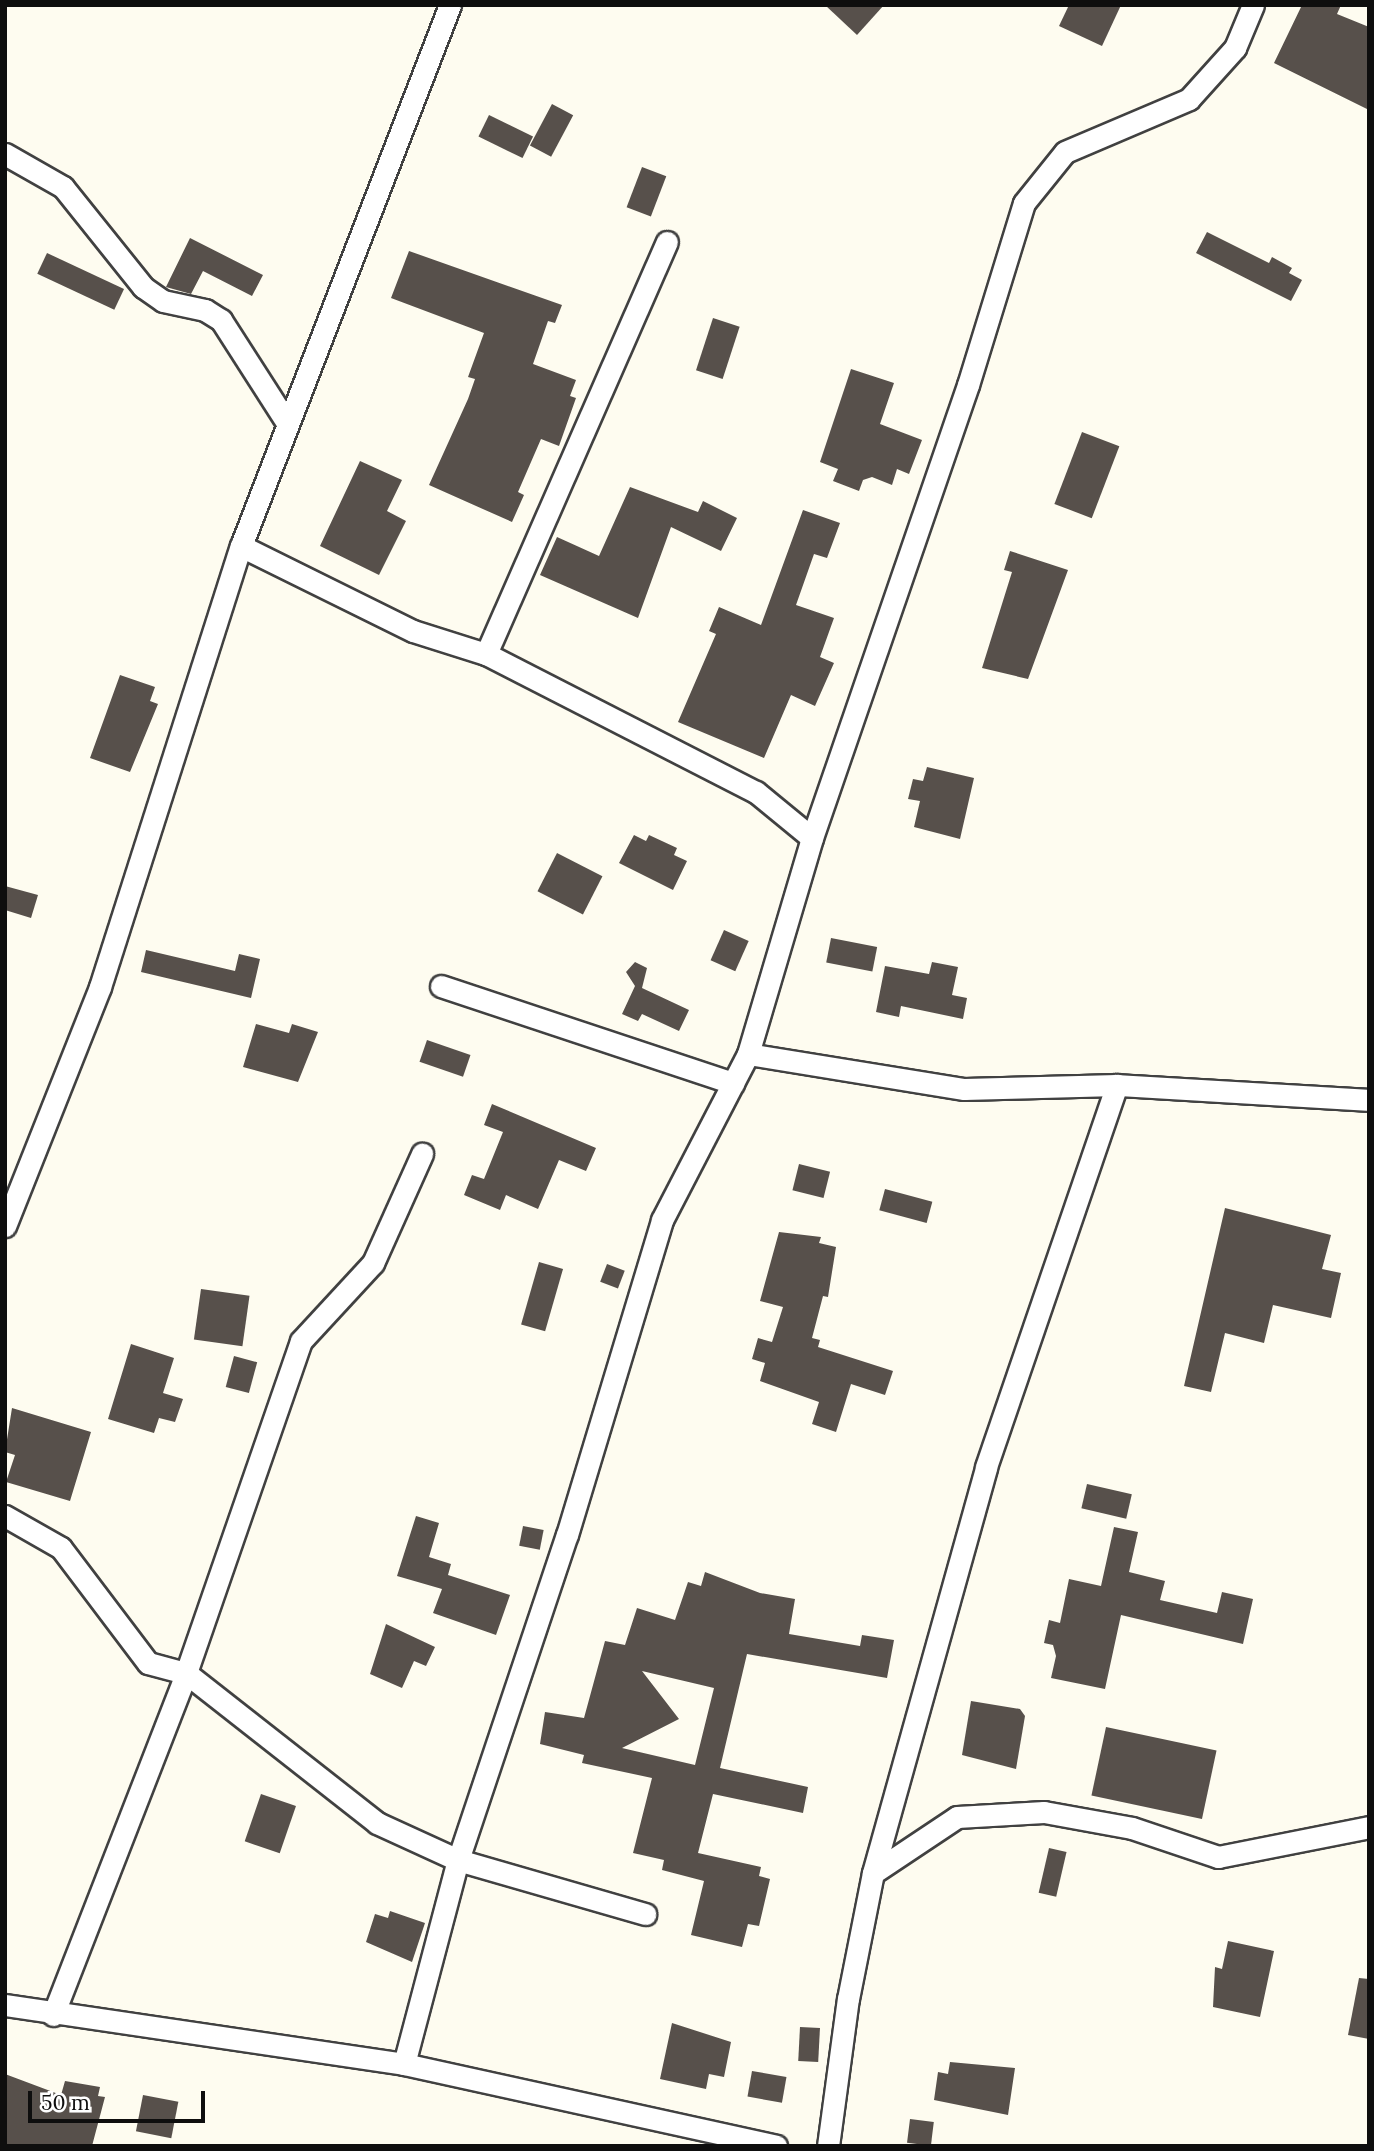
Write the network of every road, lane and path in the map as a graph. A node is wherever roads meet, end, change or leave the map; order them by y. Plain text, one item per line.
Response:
1 (450, 5) edge
2 (1253, 5) edge
3 (5, 154) edge
4 (667, 242) dead end
5 (287, 423) junction
6 (240, 546) junction
7 (486, 654) junction
8 (812, 838) junction
9 (441, 986) dead end
10 (748, 1054) junction
11 (733, 1083) junction
12 (1117, 1085) junction
13 (1369, 1100) edge
14 (422, 1154) dead end
15 (5, 1226) edge
16 (5, 1516) edge
17 (186, 1673) junction
18 (1369, 1827) edge
19 (458, 1860) junction
20 (873, 1873) junction
21 (645, 1914) dead end
22 (5, 2005) edge
23 (53, 2015) junction
24 (404, 2064) junction
25 (776, 2146) edge
26 (828, 2146) edge

1 - 5 street
2 - 8 street
3 - 5 street
4 - 7 street
5 - 6 street
6 - 7 street
6 - 15 street
7 - 8 street
8 - 10 street
9 - 11 street
10 - 11 street
10 - 12 street
11 - 19 street
12 - 13 street
12 - 20 street
14 - 17 street
16 - 17 street
17 - 19 street
17 - 23 street
18 - 20 street
19 - 21 street
19 - 24 street
20 - 26 street
22 - 23 street
23 - 24 street
24 - 25 street

